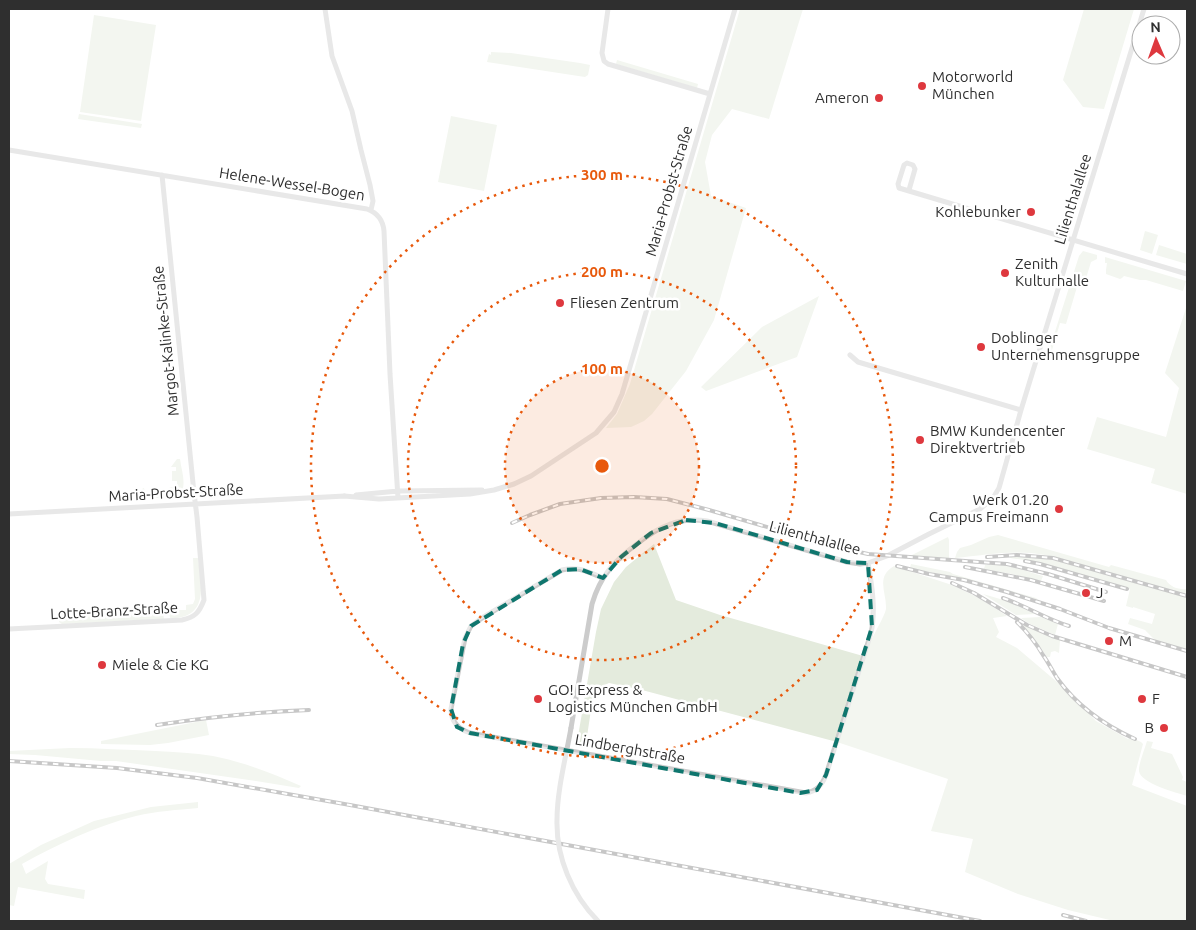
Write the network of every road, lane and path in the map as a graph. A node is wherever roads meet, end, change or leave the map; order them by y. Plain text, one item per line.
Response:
1 (325, 9) edge
2 (608, 9) edge
3 (736, 9) edge
4 (1144, 9) edge
5 (710, 94) junction
6 (9, 150) edge
7 (162, 175) junction
8 (909, 190) junction
9 (371, 210) junction
10 (1074, 239) junction
11 (1187, 274) edge
12 (850, 354) dead end
13 (1021, 410) junction
14 (494, 490) junction
15 (398, 491) junction
16 (344, 496) junction
17 (398, 498) junction
18 (195, 505) junction
19 (9, 514) edge
20 (868, 563) junction
21 (603, 578) junction
22 (9, 629) edge
23 (598, 921) edge

1 - 9 street
2 - 5 street
3 - 5 street, Maria-Probst-Straße
4 - 10 street, Lilienthalallee
5 - 14 street, Maria-Probst-Straße
6 - 7 street, Helene-Wessel-Bogen
7 - 9 street, Helene-Wessel-Bogen
7 - 18 street, Margot-Kalinke-Straße
8 - 8 street
8 - 10 street
9 - 15 street, Helene-Wessel-Bogen
10 - 11 street
10 - 13 street, Lilienthalallee
12 - 13 street
13 - 20 street, Lilienthalallee
14 - 15 street, Maria-Probst-Straße
14 - 17 street, Maria-Probst-Straße
15 - 16 street, Maria-Probst-Straße
15 - 17 street, Helene-Wessel-Bogen
16 - 17 street, Maria-Probst-Straße
16 - 18 street, Maria-Probst-Straße
18 - 19 street, Maria-Probst-Straße
18 - 22 street, Lotte-Branz-Straße
20 - 21 street, Lilienthalallee
20 - 21 street, Lindberghstraße
21 - 23 street, Lilienthalallee, bridge

